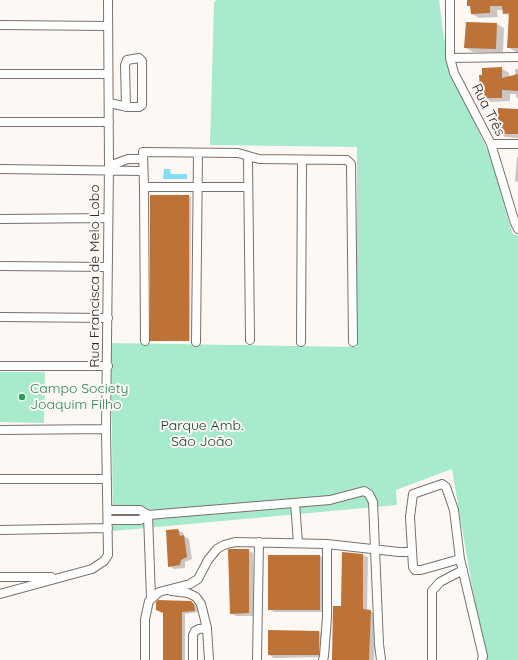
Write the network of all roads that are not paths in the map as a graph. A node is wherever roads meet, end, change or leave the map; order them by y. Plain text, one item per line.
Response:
1 (108, 0) edge
2 (450, 0) edge
3 (0, 25) edge
4 (108, 26) junction
5 (518, 57) edge
6 (450, 58) junction
7 (0, 74) edge
8 (108, 74) junction
9 (109, 103) junction
10 (126, 107) junction
11 (0, 122) edge
12 (109, 122) junction
13 (492, 144) junction
14 (518, 144) edge
15 (198, 154) junction
16 (248, 157) junction
17 (143, 159) junction
18 (302, 161) junction
19 (109, 168) junction
20 (0, 169) edge
21 (144, 171) junction
22 (198, 186) junction
23 (144, 187) junction
24 (248, 187) junction
25 (108, 218) junction
26 (0, 219) edge
27 (518, 229) edge
28 (0, 266) edge
29 (107, 267) junction
30 (0, 317) edge
31 (108, 318) junction
32 (250, 340) dead end
33 (145, 341) dead end
34 (196, 342) dead end
35 (301, 342) dead end
36 (353, 342) dead end
37 (0, 366) edge
38 (108, 366) junction
39 (106, 429) junction
40 (0, 430) edge
41 (0, 479) edge
42 (107, 479) junction
43 (295, 503) junction
44 (108, 510) junction
45 (148, 515) junction
46 (108, 524) junction
47 (0, 530) edge
48 (259, 542) junction
49 (298, 543) junction
50 (327, 544) junction
51 (376, 549) junction
52 (411, 552) junction
53 (460, 559) junction
54 (463, 570) junction
55 (0, 577) edge
56 (62, 577) junction
57 (165, 591) junction
58 (0, 594) edge
59 (151, 598) junction
60 (208, 628) junction
61 (145, 660) edge
62 (192, 660) edge
63 (209, 660) edge
64 (258, 660) edge
65 (323, 660) edge
66 (381, 660) edge
67 (432, 660) edge
68 (482, 660) edge

1 - 4 street, Rua Francisca de Melo Lobo
2 - 6 street, Rua Três
3 - 4 street
4 - 8 street, Rua Francisca de Melo Lobo
5 - 6 street
6 - 13 street, Rua Três
7 - 8 street
8 - 9 street, Rua Francisca de Melo Lobo
9 - 10 street
9 - 12 street, Rua Francisca de Melo Lobo
10 - 10 street
11 - 12 street
12 - 19 street, Rua Francisca de Melo Lobo
13 - 14 street
13 - 27 street, Rua Três
15 - 16 street
15 - 17 street
15 - 22 street
16 - 18 street
16 - 24 street
17 - 19 street
17 - 21 street
18 - 35 street
18 - 36 street
19 - 20 street
19 - 21 street
19 - 25 street, Rua Francisca de Melo Lobo
21 - 23 street
22 - 23 street
22 - 24 street
22 - 34 street
23 - 33 street
24 - 32 street
25 - 26 street
25 - 29 street, Rua Francisca de Melo Lobo
28 - 29 street
29 - 31 street, Rua Francisca de Melo Lobo
30 - 31 street
31 - 38 street, Rua Francisca de Melo Lobo
37 - 38 street
38 - 39 street, Rua Francisca de Melo Lobo
39 - 40 street
39 - 42 street, Rua Francisca de Melo Lobo
41 - 42 street
42 - 44 street, Rua Francisca de Melo Lobo
43 - 45 street
43 - 49 street
43 - 51 street
44 - 45 street
44 - 46 street, Rua Francisca de Melo Lobo
45 - 46 street
45 - 59 street
46 - 47 street
46 - 56 street, Rua Francisca de Melo Lobo
48 - 49 street
48 - 57 street
48 - 64 street
49 - 50 street
50 - 51 street
50 - 65 street
51 - 52 street
51 - 66 street
52 - 53 street
52 - 53 street
53 - 54 street
54 - 67 street
54 - 68 street
55 - 56 street
56 - 58 street, Rua Francisca de Melo Lobo
57 - 59 street
57 - 60 street
59 - 61 street
60 - 62 street
60 - 63 street

